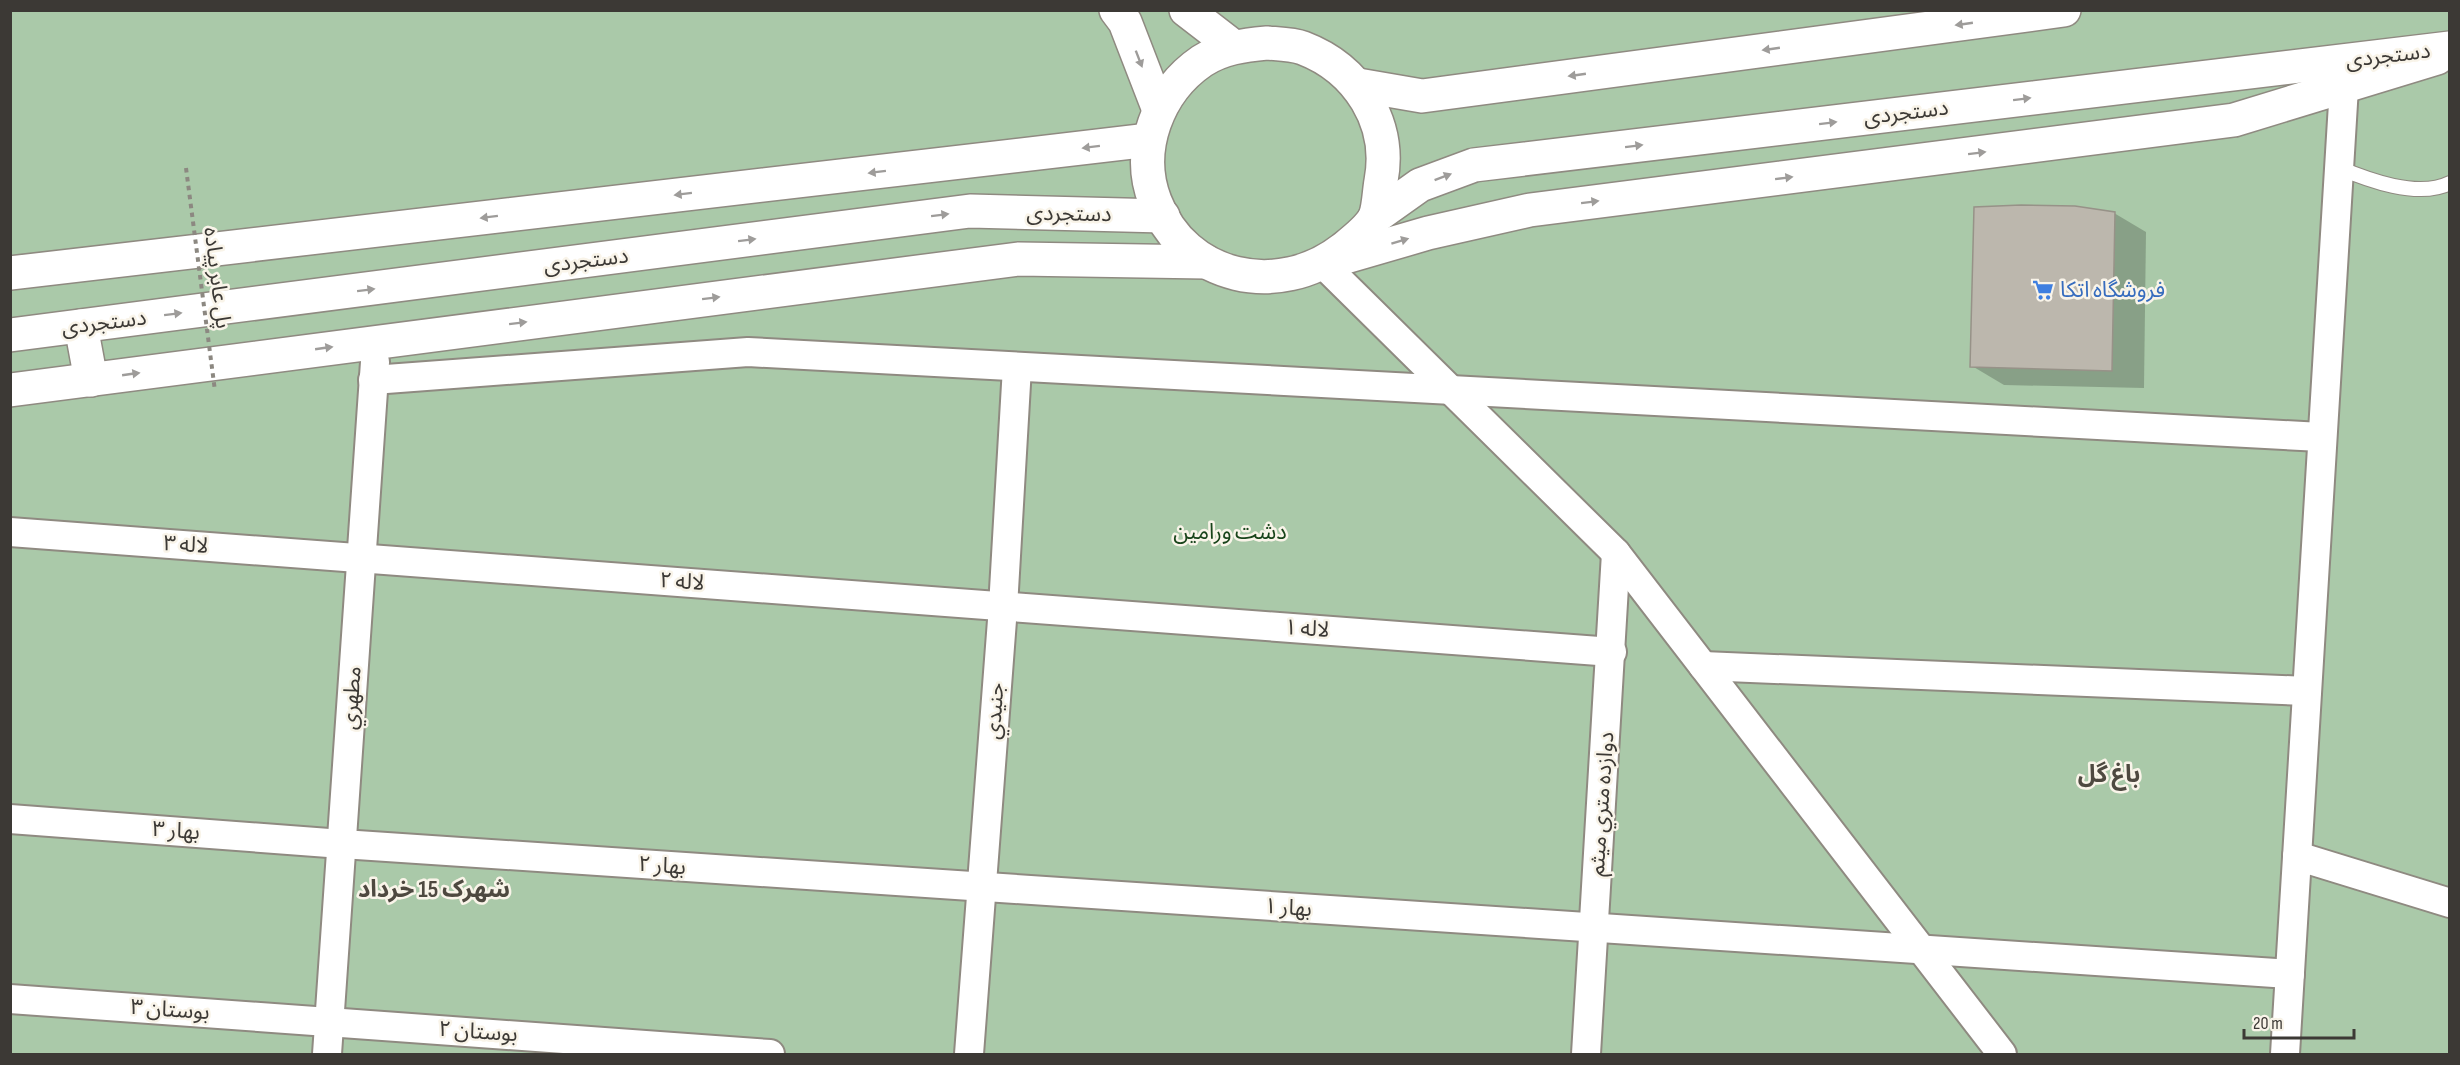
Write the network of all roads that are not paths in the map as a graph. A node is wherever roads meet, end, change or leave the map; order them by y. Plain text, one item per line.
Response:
1 (1116, 10) edge
2 (1186, 10) edge
3 (2064, 10) edge
4 (1234, 47) junction
5 (2450, 48) edge
6 (2450, 54) edge
7 (1358, 85) junction
8 (2344, 87) junction
9 (1154, 125) junction
10 (2337, 167) junction
11 (2450, 183) edge
12 (1163, 216) junction
13 (1375, 217) junction
14 (1206, 262) junction
15 (1323, 264) junction
16 (10, 273) edge
17 (81, 326) junction
18 (10, 335) edge
19 (376, 341) junction
20 (1017, 367) junction
21 (91, 380) junction
22 (373, 380) junction
23 (10, 390) edge
24 (1453, 392) junction
25 (2321, 437) junction
26 (10, 532) edge
27 (1616, 553) junction
28 (361, 558) junction
29 (1003, 606) junction
30 (1612, 652) junction
31 (1703, 666) junction
32 (2307, 691) junction
33 (10, 819) edge
34 (342, 844) junction
35 (2297, 856) junction
36 (982, 887) junction
37 (2450, 903) edge
38 (1594, 928) junction
39 (1921, 949) junction
40 (2290, 974) junction
41 (10, 999) edge
42 (329, 1021) junction
43 (327, 1054) edge
44 (770, 1054) edge
45 (969, 1054) edge
46 (1586, 1054) edge
47 (2002, 1054) edge
48 (2285, 1054) edge

1 -> 9 main road
2 - 4 main road
3 -> 7 main road
4 - 7 main road
4 - 9 main road
13 -> 5 main road, دستجردی
6 - 8 main road
7 - 13 main road
8 - 10 street
15 -> 8 main road
9 - 12 main road
9 -> 16 main road
10 - 11 lane
10 - 25 street
12 - 14 main road
17 -> 12 main road, دستجردی
13 - 15 main road, دستجردی
14 - 15 main road
19 -> 14 main road
15 - 24 street
17 - 18 main road, دستجردی
17 - 21 main road
21 -> 19 main road
19 - 22 street, مطهري
20 - 22 street
20 - 24 street
20 - 29 street, جنيدي
21 - 23 main road
22 - 28 street, مطهري
24 - 25 street
24 - 27 street
25 - 32 street
26 - 28 street, لاله ۳
27 - 30 street, دوازده متري میثم
27 - 31 street
28 - 29 street, لاله ۲
28 - 34 street, مطهري
29 - 30 street, لاله ۱
29 - 36 street, جنيدي
30 - 38 street, دوازده متري میثم
31 - 32 street
31 - 39 street
32 - 35 street
33 - 34 street, بهار ۳
34 - 36 street, بهار ۲
34 - 42 street, مطهري
35 - 37 street
35 - 40 street
36 - 38 street, بهار ۱
36 - 45 street, جنيدي
38 - 39 street, بهار ۱
38 - 46 street, دوازده متري میثم
39 - 40 street, بهار ۱
39 - 47 street
40 - 48 street
41 - 42 street, بوستان ۳
42 - 43 street, مطهري
42 - 44 street, بوستان ۲

